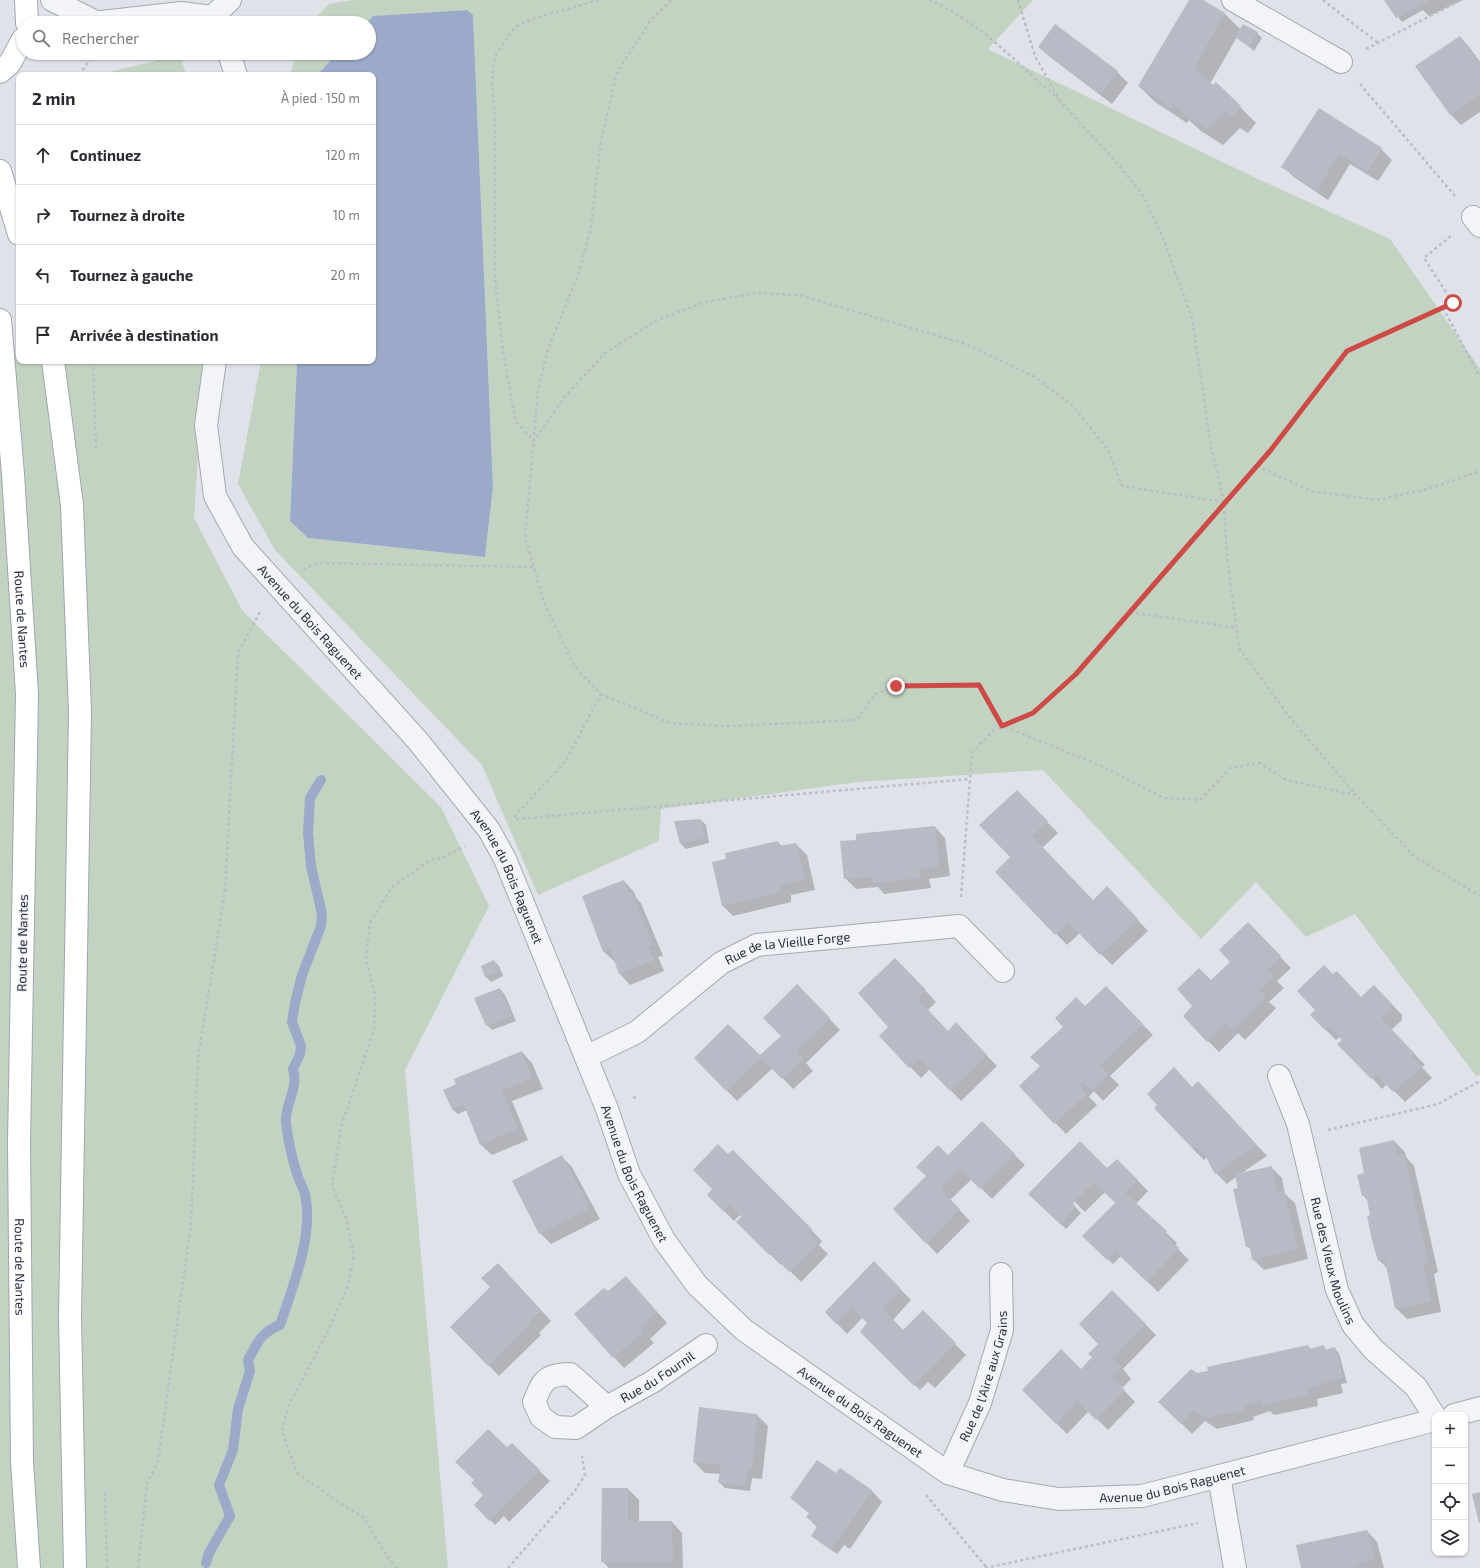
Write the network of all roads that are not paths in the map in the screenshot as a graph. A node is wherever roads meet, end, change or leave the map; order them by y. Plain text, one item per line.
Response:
1 (26, 0) edge
2 (52, 0) edge
3 (230, 0) edge
4 (1233, 0) edge
5 (27, 16) edge
6 (83, 16) edge
7 (152, 16) edge
8 (195, 16) edge
9 (216, 16) edge
10 (16, 54) edge
11 (231, 60) edge
12 (1341, 62) road end
13 (0, 72) edge
14 (235, 72) edge
15 (0, 171) edge
16 (16, 224) edge
17 (0, 320) edge
18 (53, 364) edge
19 (215, 364) edge
20 (1003, 971) dead end
21 (586, 1057) junction
22 (1279, 1076) dead end
23 (1001, 1274) dead end
24 (706, 1345) dead end
25 (608, 1407) junction
26 (1480, 1408) edge
27 (1432, 1412) edge
28 (1465, 1412) edge
29 (1432, 1421) edge
30 (948, 1473) junction
31 (1219, 1476) junction
32 (29, 1568) edge
33 (75, 1568) edge
34 (1235, 1568) edge

1 - 5 main road
2 - 6 street
3 - 9 street
4 - 12 street
7 - 8 street
10 - 13 main road
11 - 14 street
15 - 16 main road
17 - 32 main road, Route de Nantes
18 - 33 main road
19 - 21 street, Avenue du Bois Raguenet
20 - 21 street, Rue de la Vieille Forge
21 - 30 street, Avenue du Bois Raguenet
22 - 27 street, Rue des Vieux Moulins
23 - 30 street, Rue de l'Aire aux Grains
24 - 25 street, Rue du Fournil
25 - 25 street, Rue du Fournil
26 - 28 street
29 - 31 street, Avenue du Bois Raguenet
30 - 31 street, Avenue du Bois Raguenet
31 - 34 street

